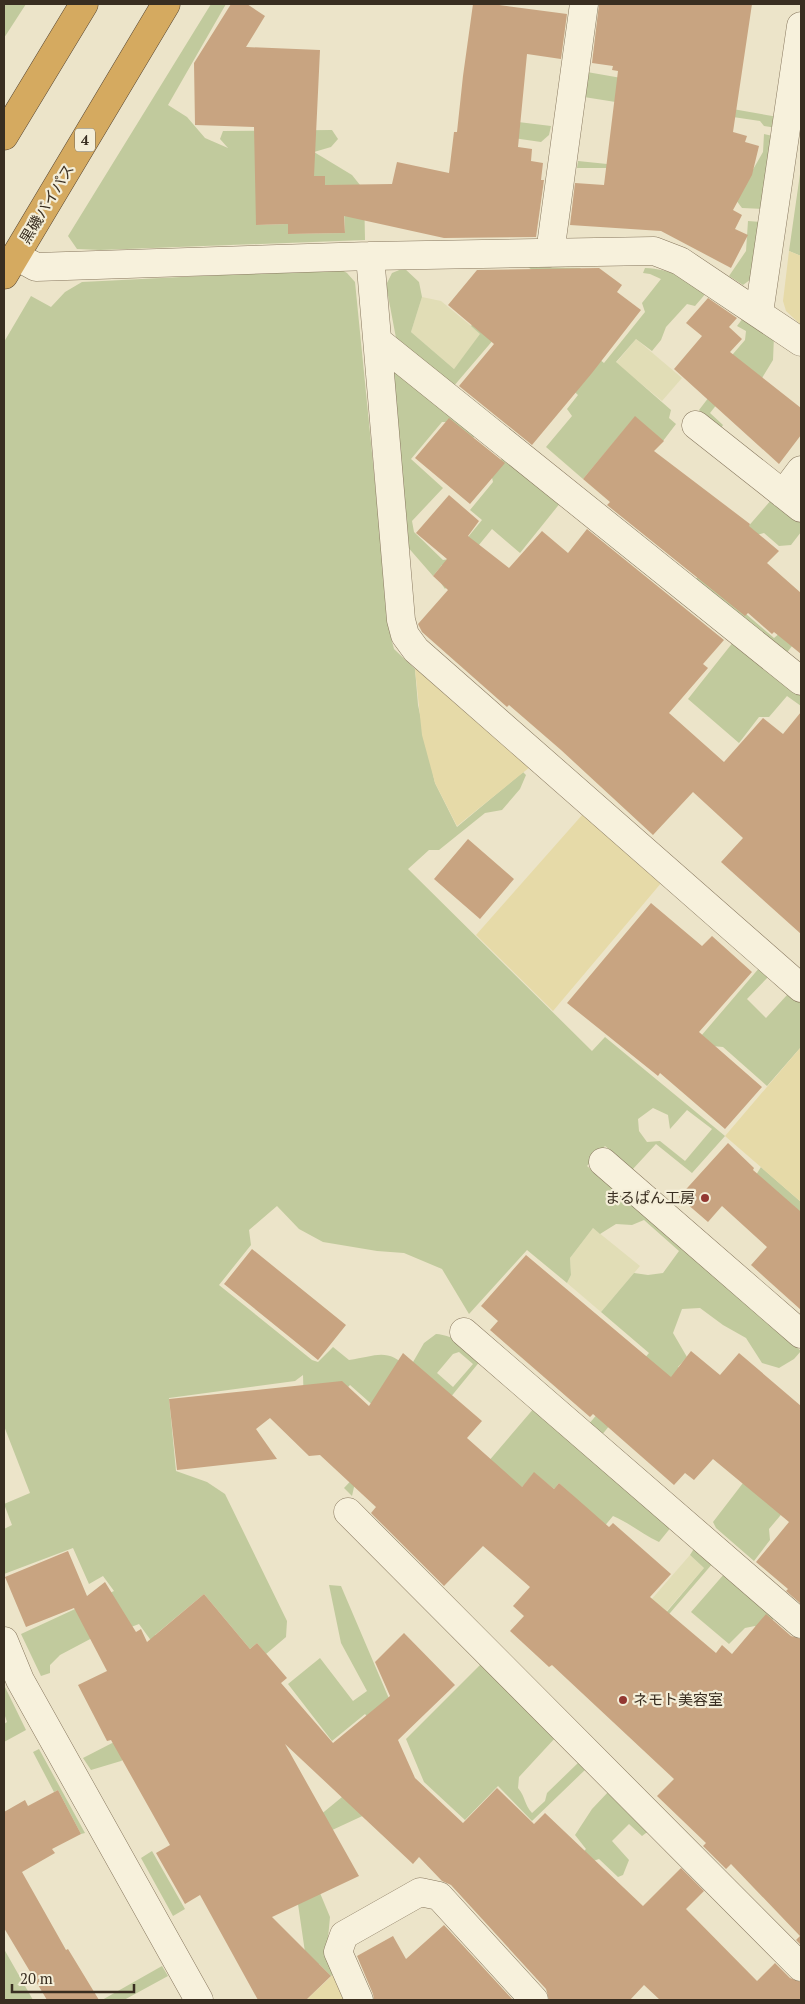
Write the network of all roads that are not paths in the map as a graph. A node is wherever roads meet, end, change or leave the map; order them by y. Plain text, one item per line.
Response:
1 (84, 4) edge
2 (166, 4) edge
3 (584, 4) edge
4 (801, 26) edge
5 (4, 136) edge
6 (550, 253) junction
7 (370, 256) junction
8 (10, 266) edge
9 (759, 313) junction
10 (379, 342) junction
11 (801, 342) edge
12 (696, 424) dead end
13 (801, 470) edge
14 (792, 501) edge
15 (801, 681) edge
16 (801, 988) edge
17 (603, 1162) dead end
18 (464, 1332) dead end
19 (801, 1334) edge
20 (348, 1512) dead end
21 (801, 1624) edge
22 (4, 1641) edge
23 (801, 1967) edge
24 (199, 2000) edge
25 (360, 2000) edge
26 (534, 2000) edge

1 - 5 highway
2 - 8 highway, 黒磯バイパス / 4
3 - 6 street
4 - 9 street
6 - 7 street
6 - 9 street
7 - 8 street
7 - 10 street
9 - 11 street
10 - 15 street
10 - 16 street
12 - 14 street
13 - 14 street
17 - 19 street
18 - 21 street
20 - 23 street
22 - 24 street
25 - 26 street

